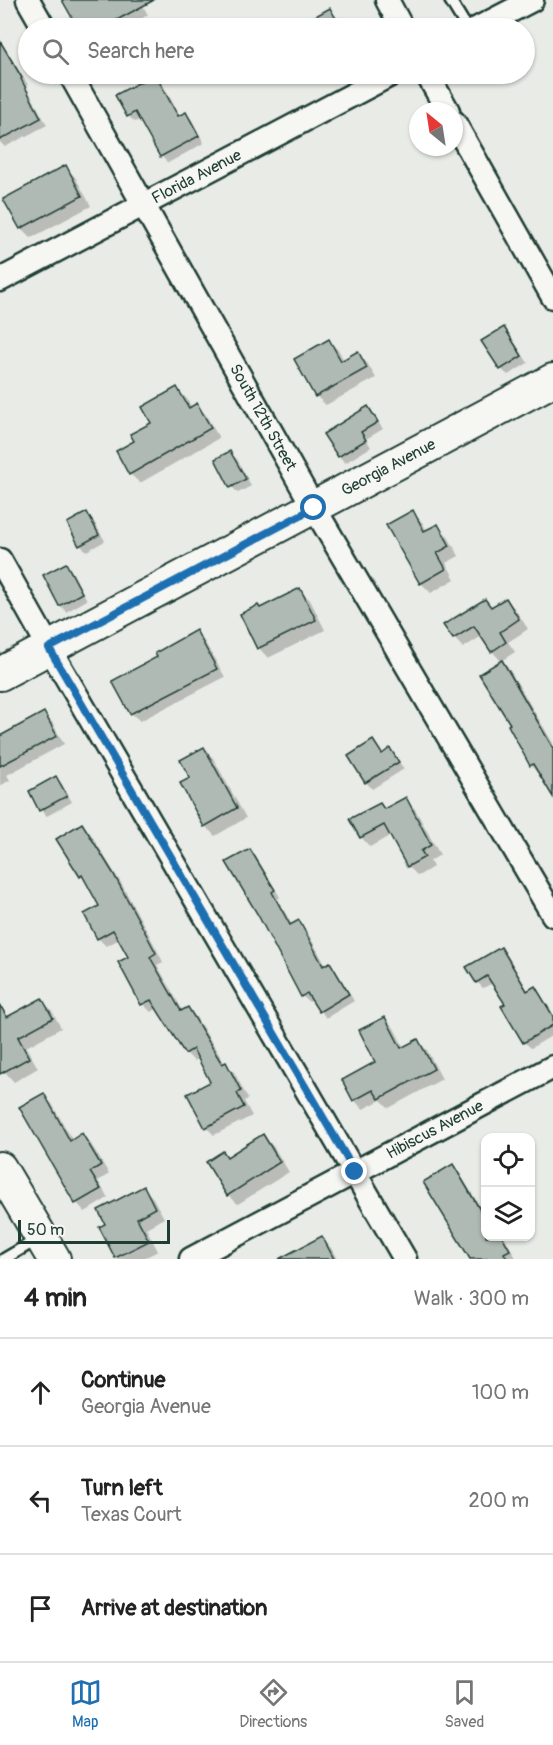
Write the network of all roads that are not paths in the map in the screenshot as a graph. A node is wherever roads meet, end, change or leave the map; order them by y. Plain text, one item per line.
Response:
1 (28, 0) edge
2 (387, 0) edge
3 (450, 0) edge
4 (532, 0) edge
5 (38, 18) edge
6 (397, 18) edge
7 (461, 18) edge
8 (497, 18) edge
9 (76, 84) edge
10 (373, 84) edge
11 (433, 84) edge
12 (443, 102) edge
13 (463, 138) edge
14 (144, 204) junction
15 (0, 280) edge
16 (553, 297) edge
17 (553, 380) edge
18 (314, 508) junction
19 (0, 560) edge
20 (49, 648) junction
21 (0, 674) edge
22 (553, 915) edge
23 (553, 1067) edge
24 (0, 1168) edge
25 (355, 1172) junction
26 (47, 1248) edge
27 (4, 1259) edge
28 (190, 1259) edge
29 (405, 1259) edge

1 - 5 street
2 - 6 street
3 - 7 lane
4 - 8 street
9 - 14 street, South 12th Street
10 - 14 street, Florida Avenue
11 - 12 street
13 - 16 street
14 - 15 street, Florida Avenue
14 - 18 street, South 12th Street
17 - 18 street, Georgia Avenue
18 - 20 street, Georgia Avenue
18 - 22 street, South 12th Street
19 - 20 street
20 - 21 street, Georgia Avenue
20 - 25 street
23 - 25 street, Hibiscus Avenue
24 - 26 street
25 - 28 street, Hibiscus Avenue
25 - 29 street
26 - 27 lane

